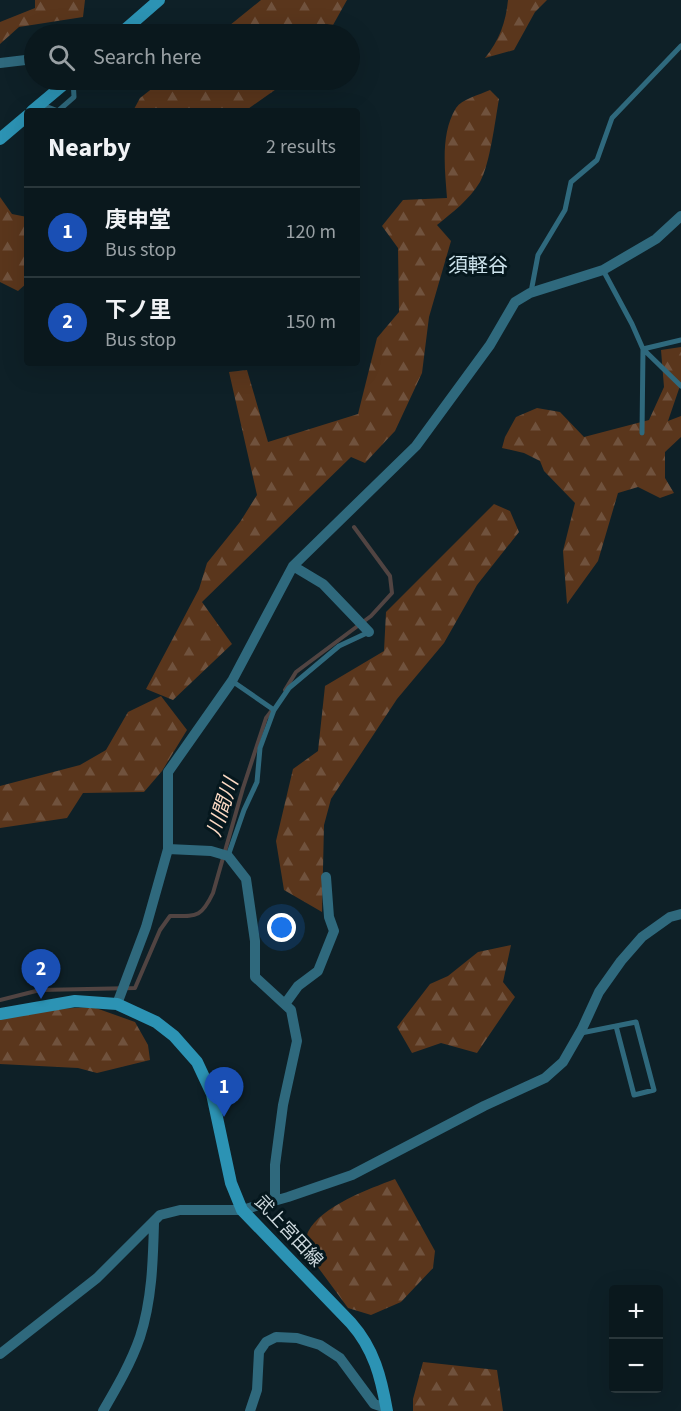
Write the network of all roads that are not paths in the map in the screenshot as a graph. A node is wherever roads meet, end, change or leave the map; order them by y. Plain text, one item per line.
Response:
1 (159, 0) edge
2 (131, 24) edge
3 (681, 46) edge
4 (24, 60) edge
5 (0, 63) edge
6 (58, 90) edge
7 (36, 108) edge
8 (24, 119) edge
9 (0, 139) edge
10 (681, 216) edge
11 (603, 270) junction
12 (530, 293) junction
13 (681, 340) edge
14 (643, 349) junction
15 (681, 386) edge
16 (642, 433) dead end
17 (293, 566) junction
18 (369, 632) joint
19 (232, 681) junction
20 (274, 710) junction
21 (168, 849) junction
22 (228, 856) junction
23 (326, 877) dead end
24 (681, 914) edge
25 (117, 1004) junction
26 (285, 1004) junction
27 (0, 1014) edge
28 (616, 1026) junction
29 (580, 1034) junction
30 (275, 1200) junction
31 (242, 1210) junction
32 (154, 1223) junction
33 (0, 1354) edge
34 (387, 1410) edge
35 (103, 1411) edge
36 (250, 1411) edge

1 - 2 main road
3 - 12 lane
4 - 5 street
6 - 7 main road
8 - 9 main road
10 - 11 street
11 - 12 street
11 - 14 lane
12 - 17 street
13 - 14 lane
14 - 15 lane
14 - 16 lane
17 - 18 street
17 - 19 street
18 - 20 lane
19 - 20 lane
19 - 21 street
20 - 22 lane
21 - 22 street
21 - 25 street
22 - 26 street
23 - 26 street
24 - 29 street
25 - 27 main road, 武上宮田線
25 - 31 main road, 武上宮田線
26 - 30 street
28 - 28 lane
28 - 29 lane
29 - 30 street
30 - 31 street
31 - 32 street
31 - 34 main road, 武上宮田線
32 - 33 street
32 - 35 street
34 - 36 street

